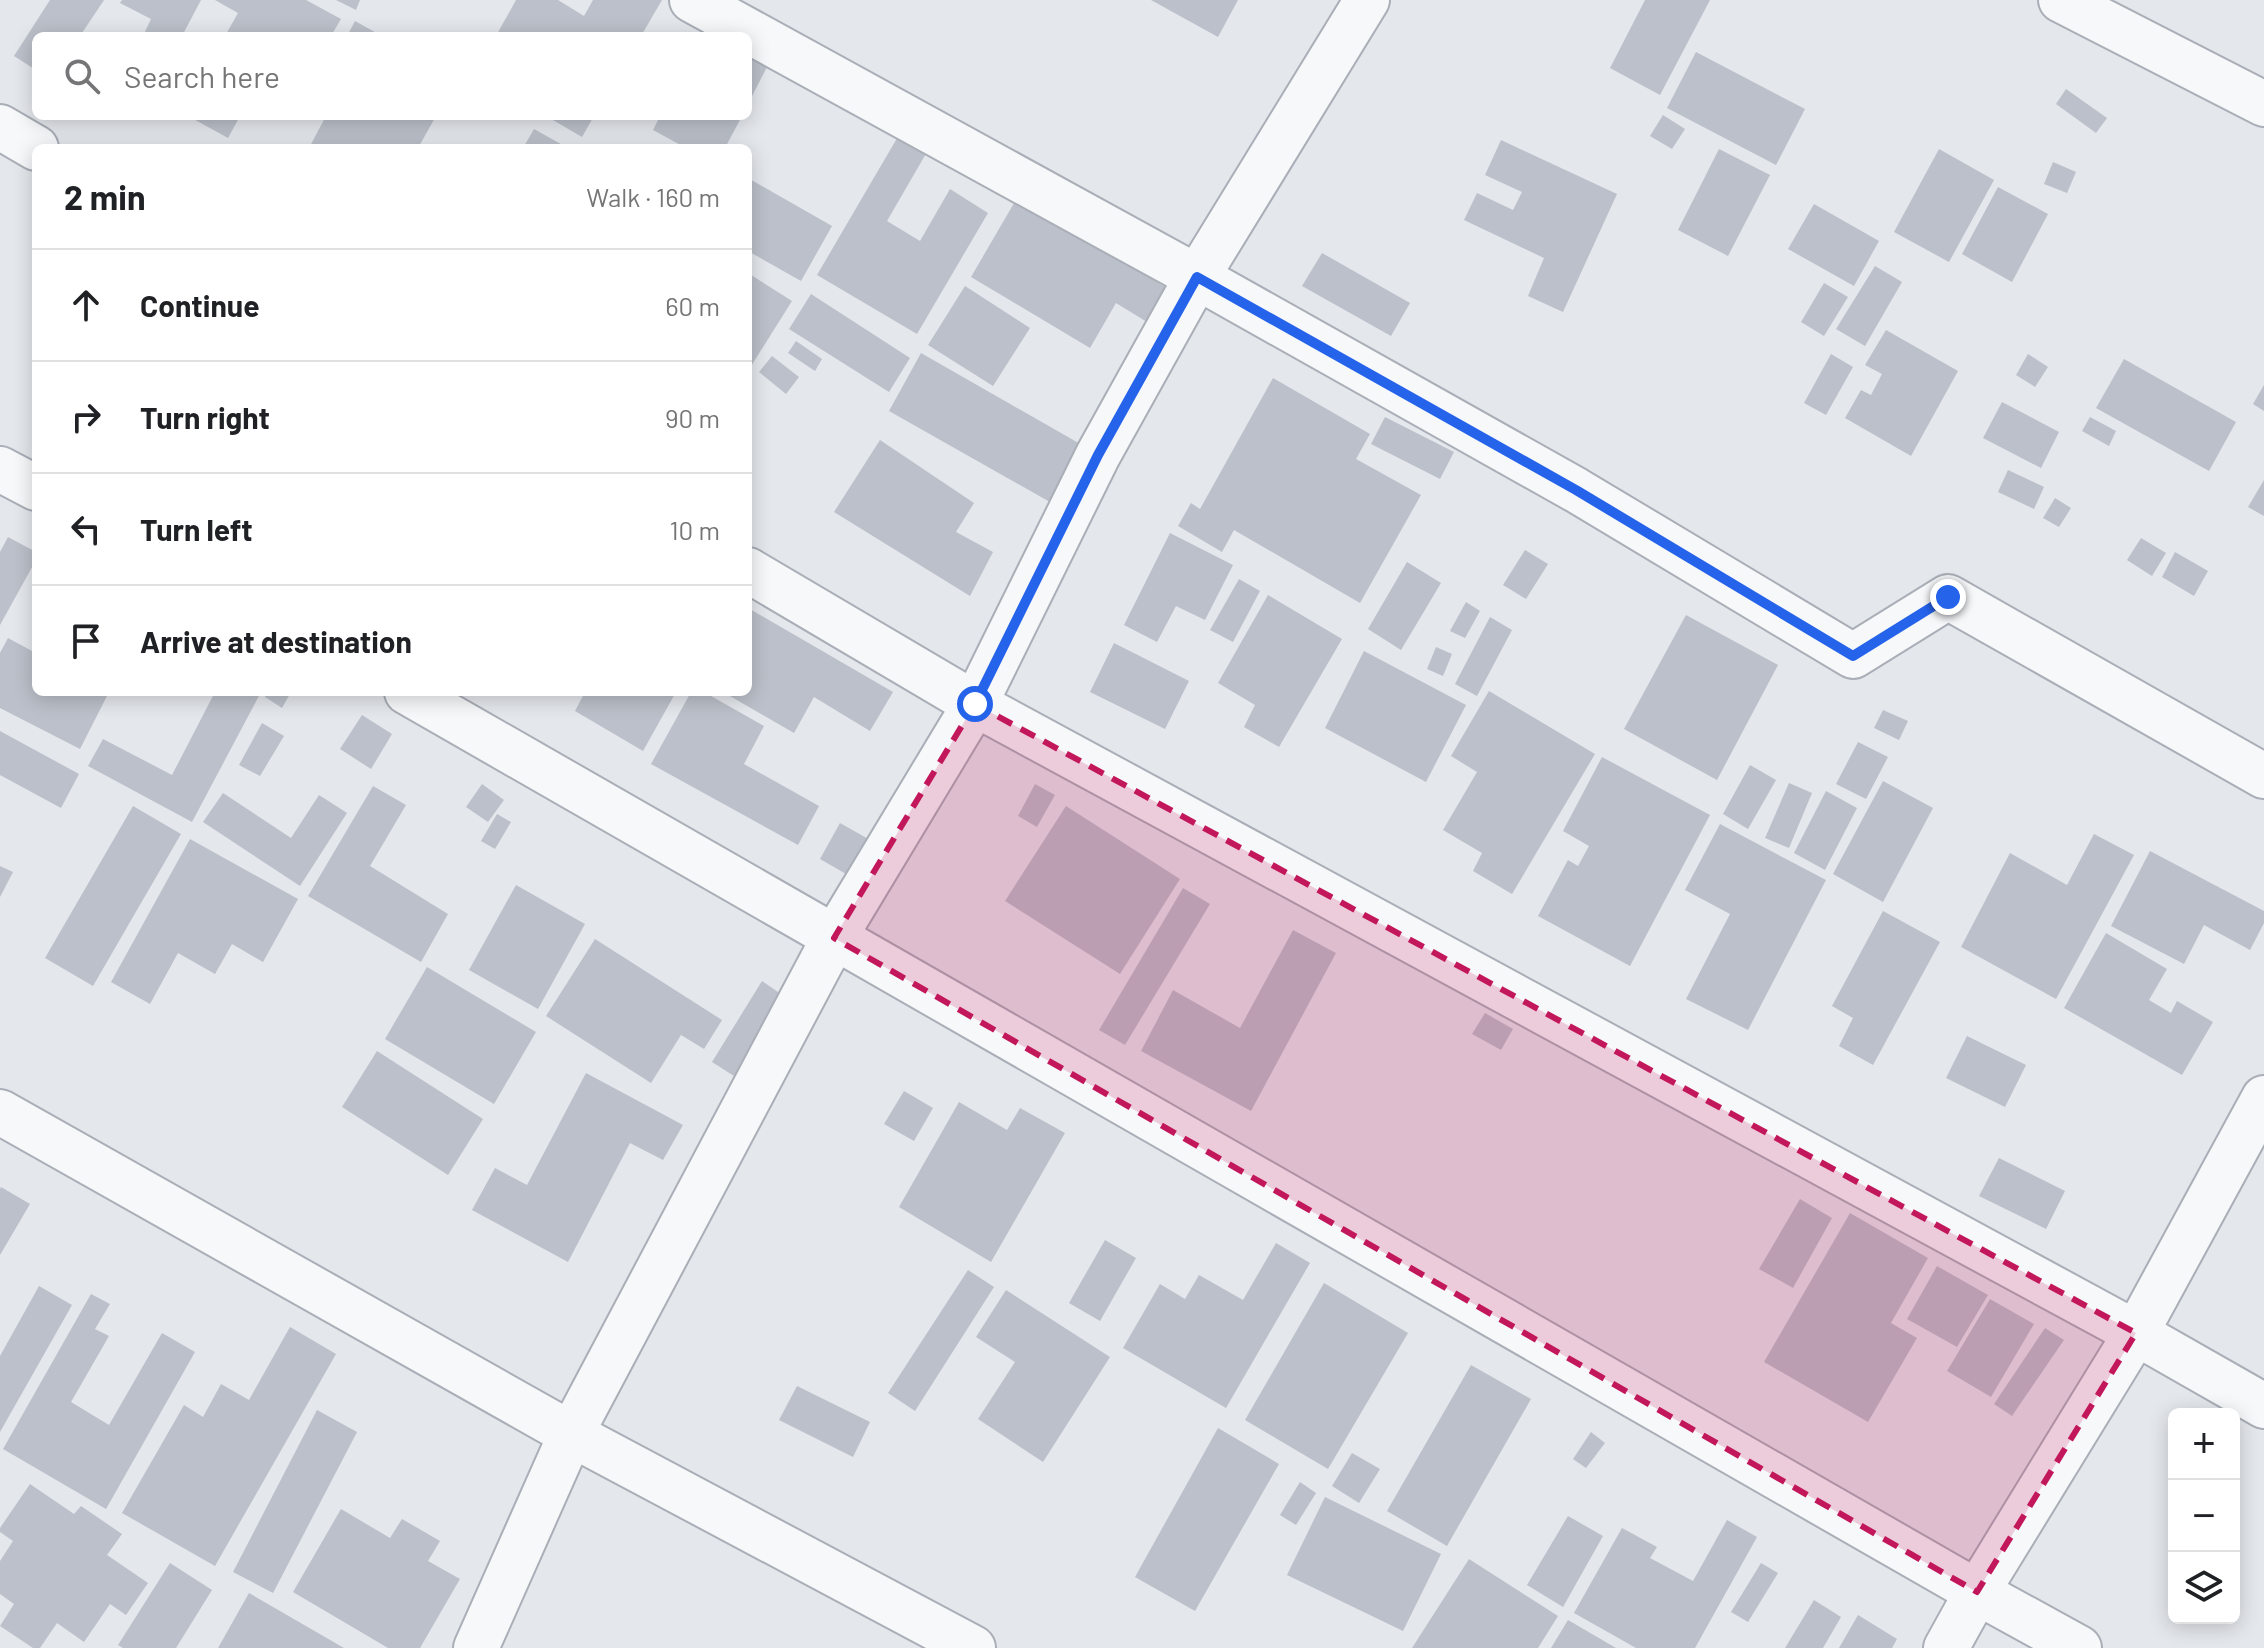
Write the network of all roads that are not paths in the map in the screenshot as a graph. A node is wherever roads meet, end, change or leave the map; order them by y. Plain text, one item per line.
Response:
1 (692, 0) edge
2 (1367, 0) edge
3 (2061, 0) edge
4 (750, 32) edge
5 (752, 33) edge
6 (2264, 104) edge
7 (0, 127) edge
8 (32, 146) edge
9 (1197, 277) junction
10 (0, 469) edge
11 (32, 486) edge
12 (752, 572) edge
13 (414, 696) edge
14 (975, 704) junction
15 (2264, 776) edge
16 (834, 938) junction
17 (2264, 1098) edge
18 (0, 1112) edge
19 (2136, 1333) junction
20 (2264, 1406) edge
21 (571, 1434) junction
22 (1977, 1592) junction
23 (476, 1648) edge
24 (973, 1648) edge
25 (1946, 1648) edge
26 (2079, 1648) edge

1 - 4 street
2 - 9 street
3 - 6 street
5 - 9 street
7 - 8 street
9 - 14 street
9 - 15 street
10 - 11 street
12 - 14 street
13 - 16 street
14 - 16 street
14 - 19 street
16 - 21 street
16 - 22 street
17 - 19 street
18 - 21 street
19 - 20 street
19 - 22 street
21 - 23 street
21 - 24 street
22 - 25 street
22 - 26 street

